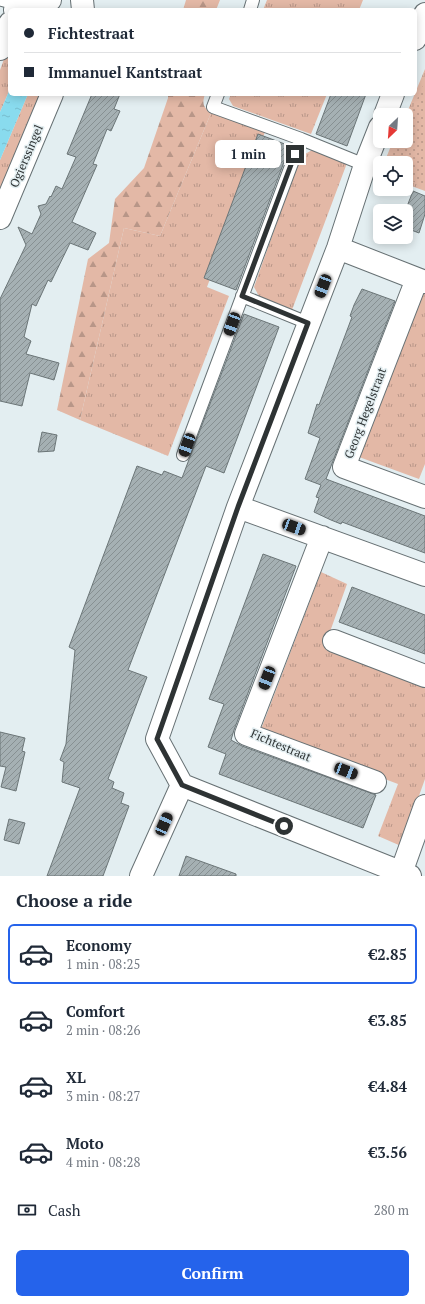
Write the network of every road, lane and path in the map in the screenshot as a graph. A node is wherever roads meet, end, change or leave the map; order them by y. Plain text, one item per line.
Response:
1 (50, 0) edge
2 (15, 8) edge
3 (425, 14) edge
4 (8, 20) edge
5 (417, 34) edge
6 (0, 49) edge
7 (51, 96) edge
8 (217, 96) edge
9 (392, 96) edge
10 (388, 108) edge
11 (301, 140) junction
12 (373, 145) edge
13 (365, 165) junction
14 (0, 218) edge
15 (338, 248) junction
16 (421, 280) edge
17 (242, 296) junction
18 (308, 323) junction
19 (183, 455) dead end
20 (425, 497) edge
21 (238, 507) junction
22 (322, 537) junction
23 (425, 575) edge
24 (334, 641) dead end
25 (425, 676) edge
26 (375, 782) dead end
27 (182, 785) junction
28 (425, 806) edge
29 (406, 874) edge
30 (141, 876) edge

1 - 2 street
3 - 5 street
4 - 6 street
7 - 14 street, Ogierssingel
8 - 11 lane
9 - 10 street
11 - 13 lane
11 - 17 lane
12 - 13 street
13 - 15 street
15 - 16 street, Georg Hegelstraat
15 - 18 street
16 - 20 street, Georg Hegelstraat
17 - 18 lane
17 - 19 lane
18 - 21 street
21 - 22 street
21 - 27 street
22 - 23 street
22 - 26 street, Fichtestraat
24 - 25 street
27 - 29 street
27 - 30 street
28 - 29 street

